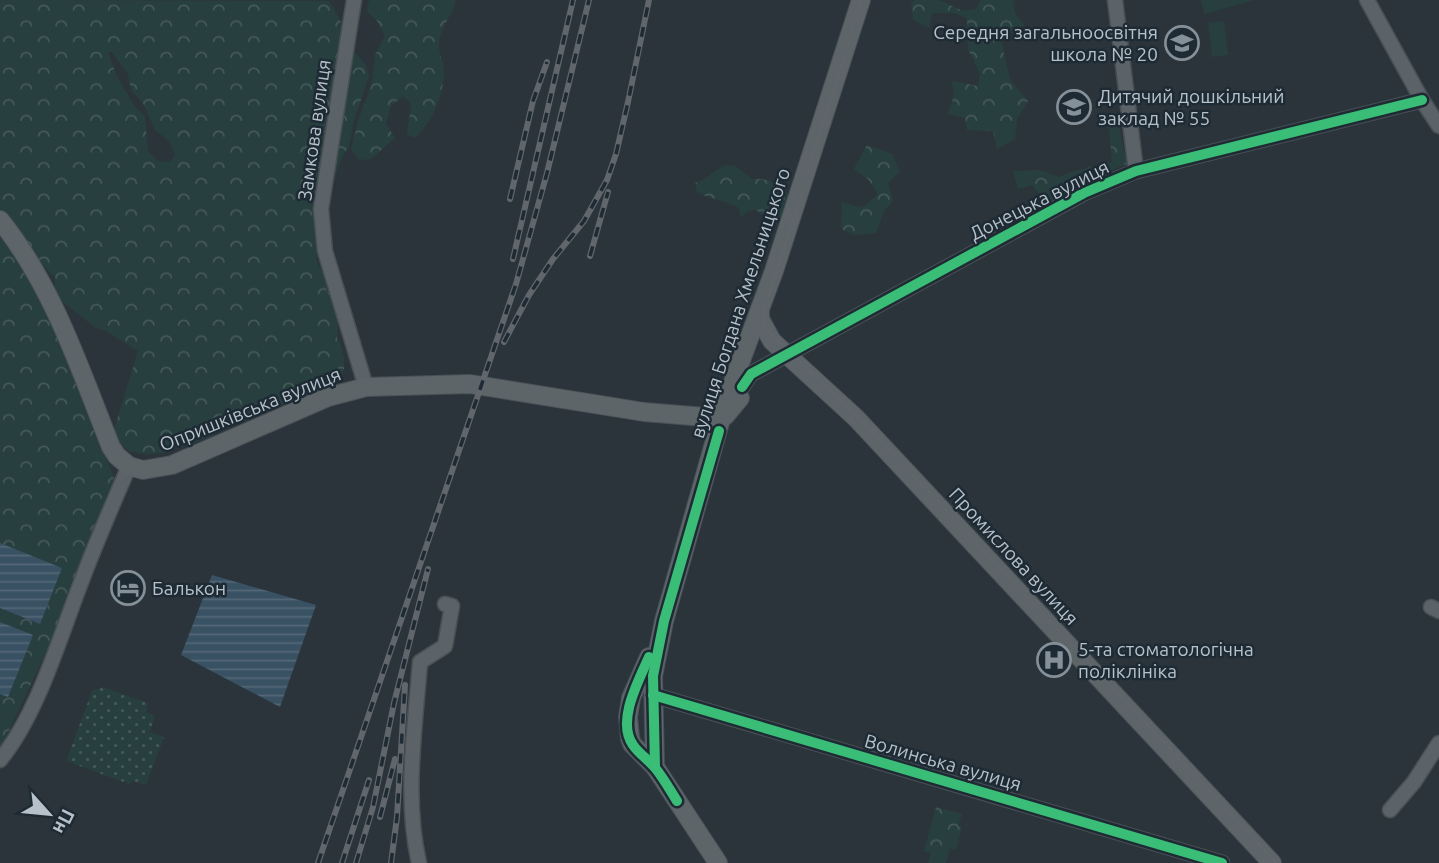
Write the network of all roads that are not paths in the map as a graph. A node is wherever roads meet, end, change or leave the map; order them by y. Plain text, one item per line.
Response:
1 (354, 0) edge
2 (861, 0) edge
3 (1115, 0) edge
4 (1367, 0) edge
5 (1422, 100) junction
6 (1439, 126) edge
7 (1136, 171) junction
8 (0, 220) edge
9 (760, 315) junction
10 (786, 355) junction
11 (366, 387) junction
12 (741, 393) junction
13 (722, 417) junction
14 (129, 466) junction
15 (689, 535) junction
16 (445, 604) dead end
17 (664, 621) junction
18 (653, 695) junction
19 (631, 698) junction
20 (655, 731) junction
21 (1439, 743) edge
22 (632, 744) junction
23 (0, 760) edge
24 (655, 767) junction
25 (1390, 810) dead end
26 (419, 863) edge
27 (718, 863) edge
28 (1223, 863) edge
29 (1272, 863) edge

1 - 11 street, Замкова вулиця
2 - 9 main road, вулиця Богдана Хмельницького
3 - 7 street
4 - 5 street
5 - 6 street
5 - 7 street, Донецька вулиця
7 - 10 street, Донецька вулиця
8 - 14 main road
9 - 10 main road, Промислова вулиця
9 - 12 main road
9 - 13 main road, вулиця Богдана Хмельницького
10 - 12 street, Донецька вулиця
10 - 29 main road, Промислова вулиця
11 - 13 main road, Опришківська вулиця
11 - 14 main road, Опришківська вулиця
12 - 13 main road
12 - 15 main road
13 - 15 main road, вулиця Богдана Хмельницького
14 - 23 street
15 - 17 main road, вулиця Богдана Хмельницького
16 - 26 street
17 - 18 main road, вулиця Богдана Хмельницького
17 - 19 main road, вулиця Богдана Хмельницького
18 - 19 main road
18 - 20 main road, вулиця Богдана Хмельницького
18 - 28 street, Волинська вулиця
19 - 22 main road, вулиця Богдана Хмельницького
20 - 22 main road
20 - 24 main road, вулиця Богдана Хмельницького
21 - 25 street
22 - 24 main road
24 - 27 main road

